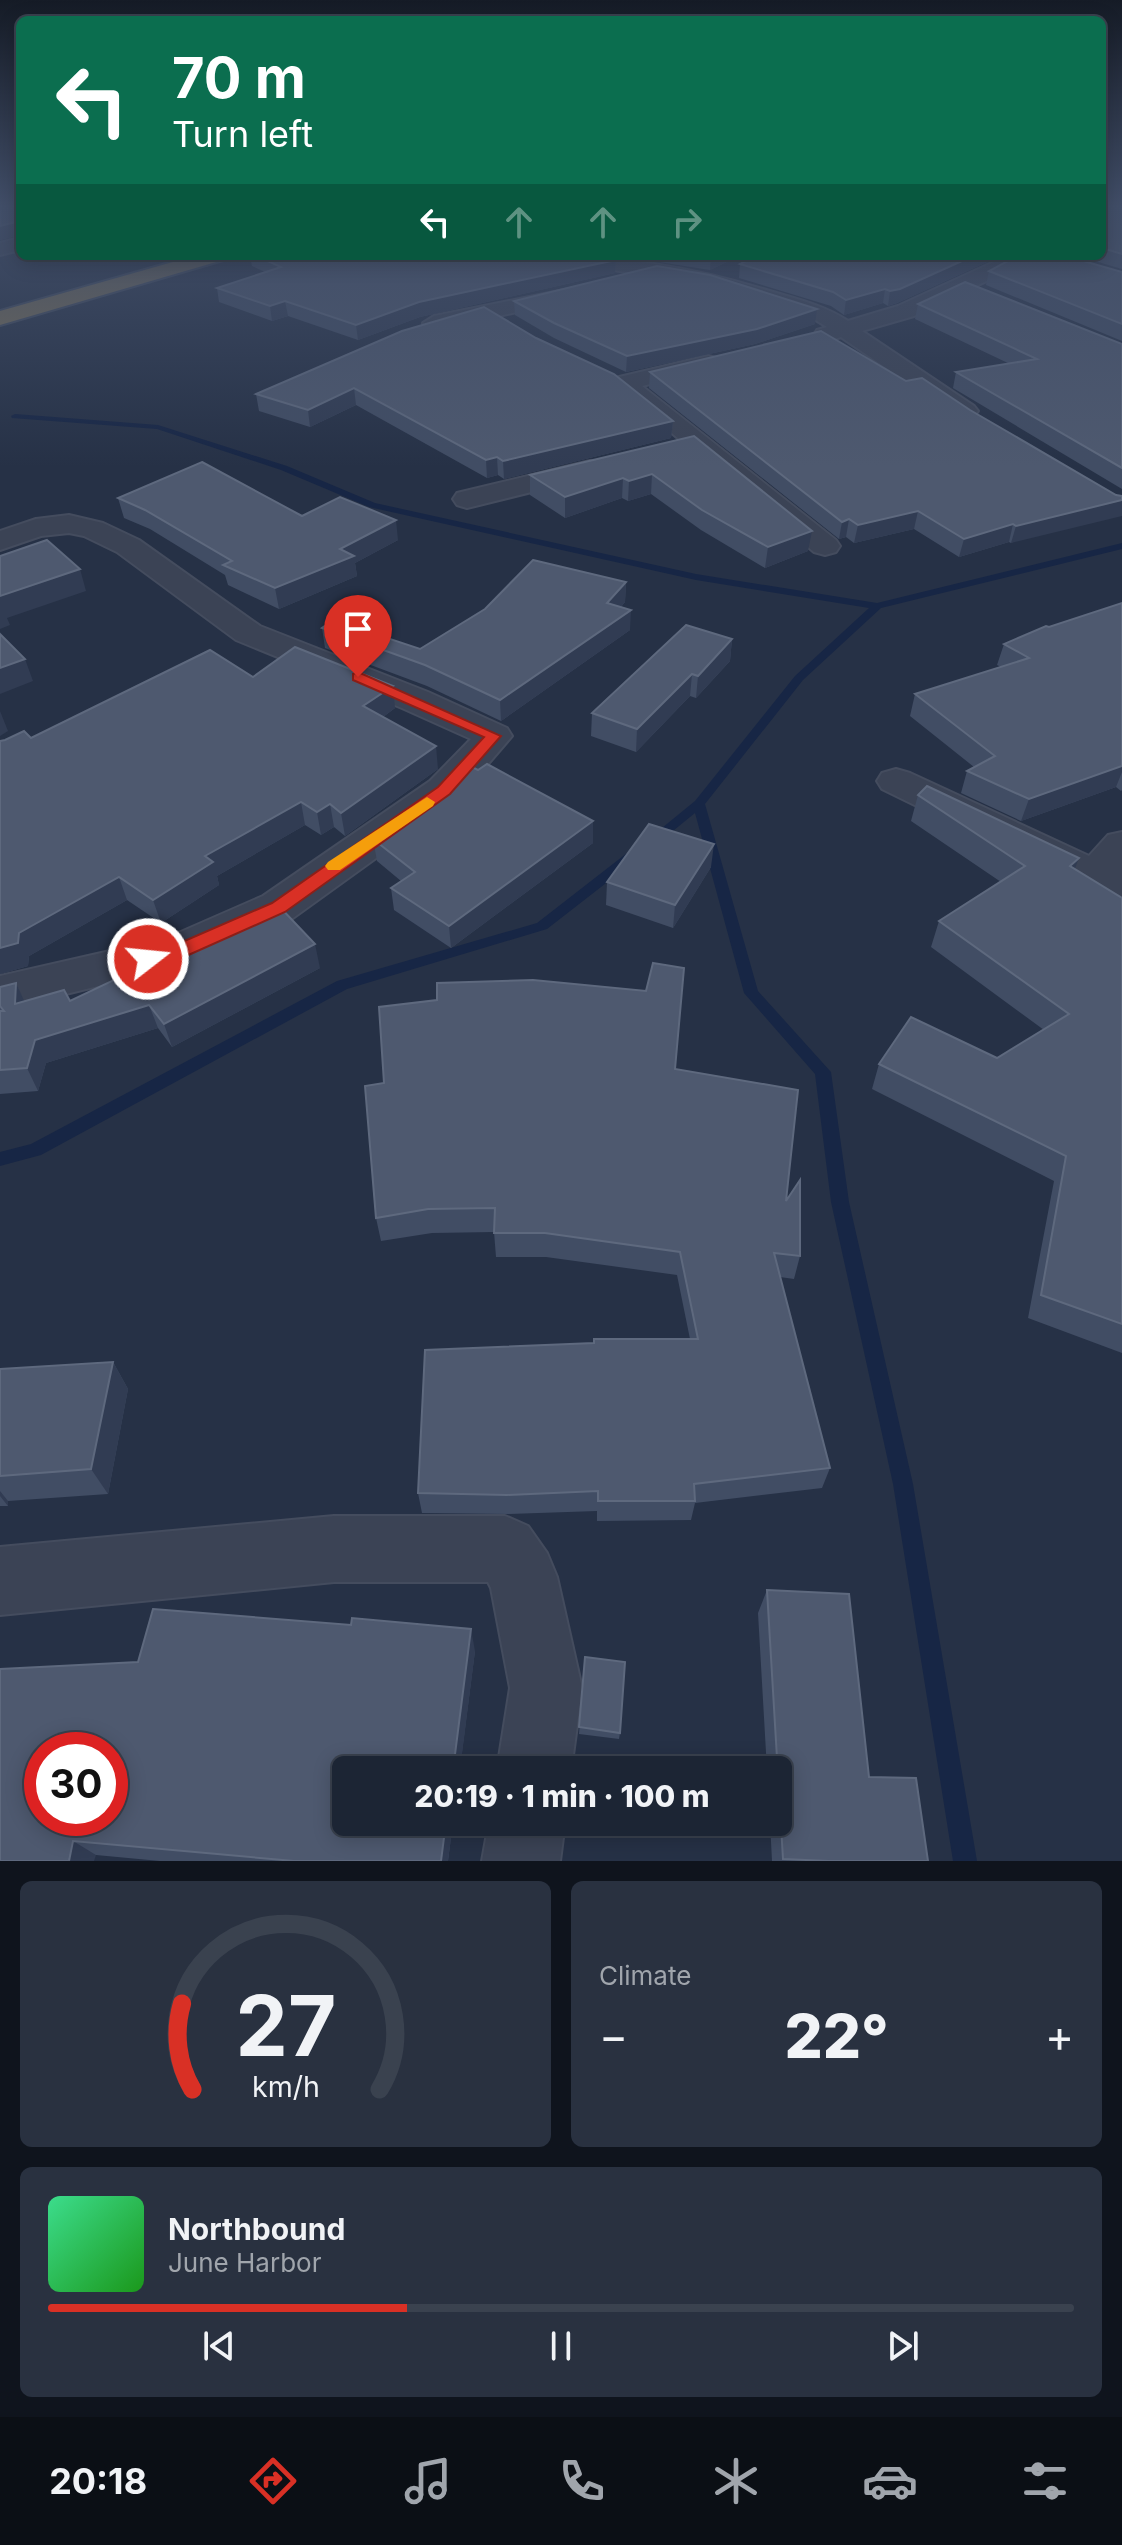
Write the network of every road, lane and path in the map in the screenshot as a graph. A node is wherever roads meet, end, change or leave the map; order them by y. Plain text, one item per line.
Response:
1 (84, 294) edge
2 (573, 294) edge
3 (757, 294) edge
4 (946, 294) edge
5 (983, 294) edge
6 (991, 297) edge
7 (489, 312) junction
8 (0, 318) edge
9 (414, 329) edge
10 (842, 329) junction
11 (523, 332) edge
12 (802, 341) edge
13 (731, 358) edge
14 (598, 370) edge
15 (624, 383) junction
16 (990, 427) edge
17 (697, 443) junction
18 (666, 451) edge
19 (620, 462) edge
20 (467, 499) dead end
21 (0, 541) edge
22 (825, 546) dead end
23 (896, 781) dead end
24 (1122, 845) edge
25 (1108, 884) edge
26 (0, 993) edge
27 (0, 1581) edge
28 (536, 1756) edge
29 (525, 1836) edge
30 (521, 1861) edge

1 - 8 highway
2 - 7 street
3 - 10 street
4 - 10 street
5 - 6 street
7 - 9 street
7 - 11 street
10 - 12 street
10 - 16 street
13 - 15 street
14 - 15 street
15 - 17 street
17 - 18 street
17 - 22 street
19 - 20 street
21 - 26 street
23 - 25 street
24 - 25 street
27 - 28 street
29 - 30 street

